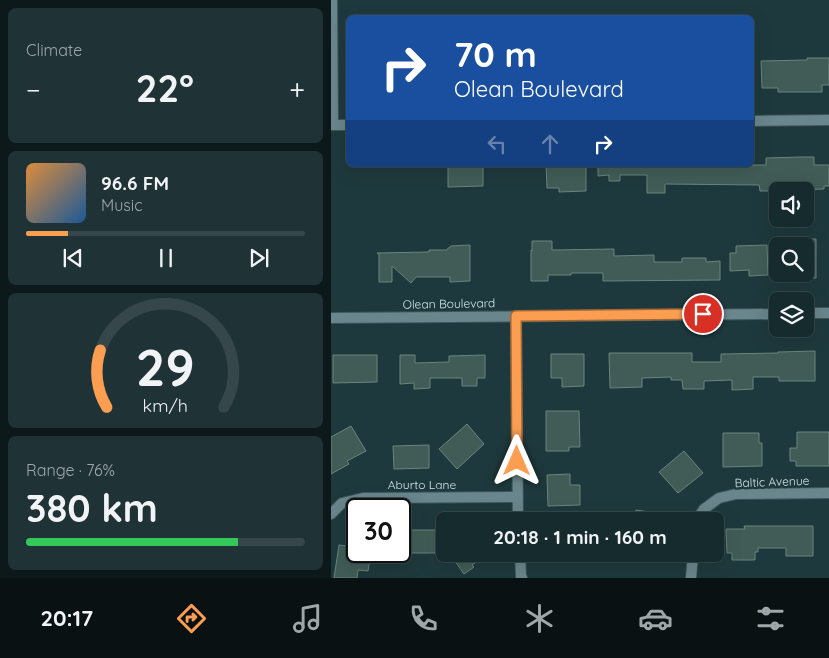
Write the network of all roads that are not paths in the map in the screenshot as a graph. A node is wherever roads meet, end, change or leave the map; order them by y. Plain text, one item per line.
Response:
1 (332, 0) edge
2 (829, 120) edge
3 (754, 121) edge
4 (332, 125) edge
5 (346, 125) edge
6 (814, 313) edge
7 (829, 313) edge
8 (769, 314) edge
9 (516, 316) junction
10 (331, 318) edge
11 (829, 493) edge
12 (517, 497) junction
13 (518, 512) edge
14 (702, 512) edge
15 (331, 514) edge
16 (520, 562) edge
17 (692, 562) edge
18 (522, 578) edge
19 (691, 578) edge

1 - 4 street
2 - 3 street
4 - 5 street
6 - 7 street
8 - 9 street, Olean Boulevard
9 - 10 street, Olean Boulevard
9 - 12 street
11 - 14 street, Baltic Avenue
12 - 13 street
12 - 15 street, Aburto Lane
16 - 18 street
17 - 19 street

